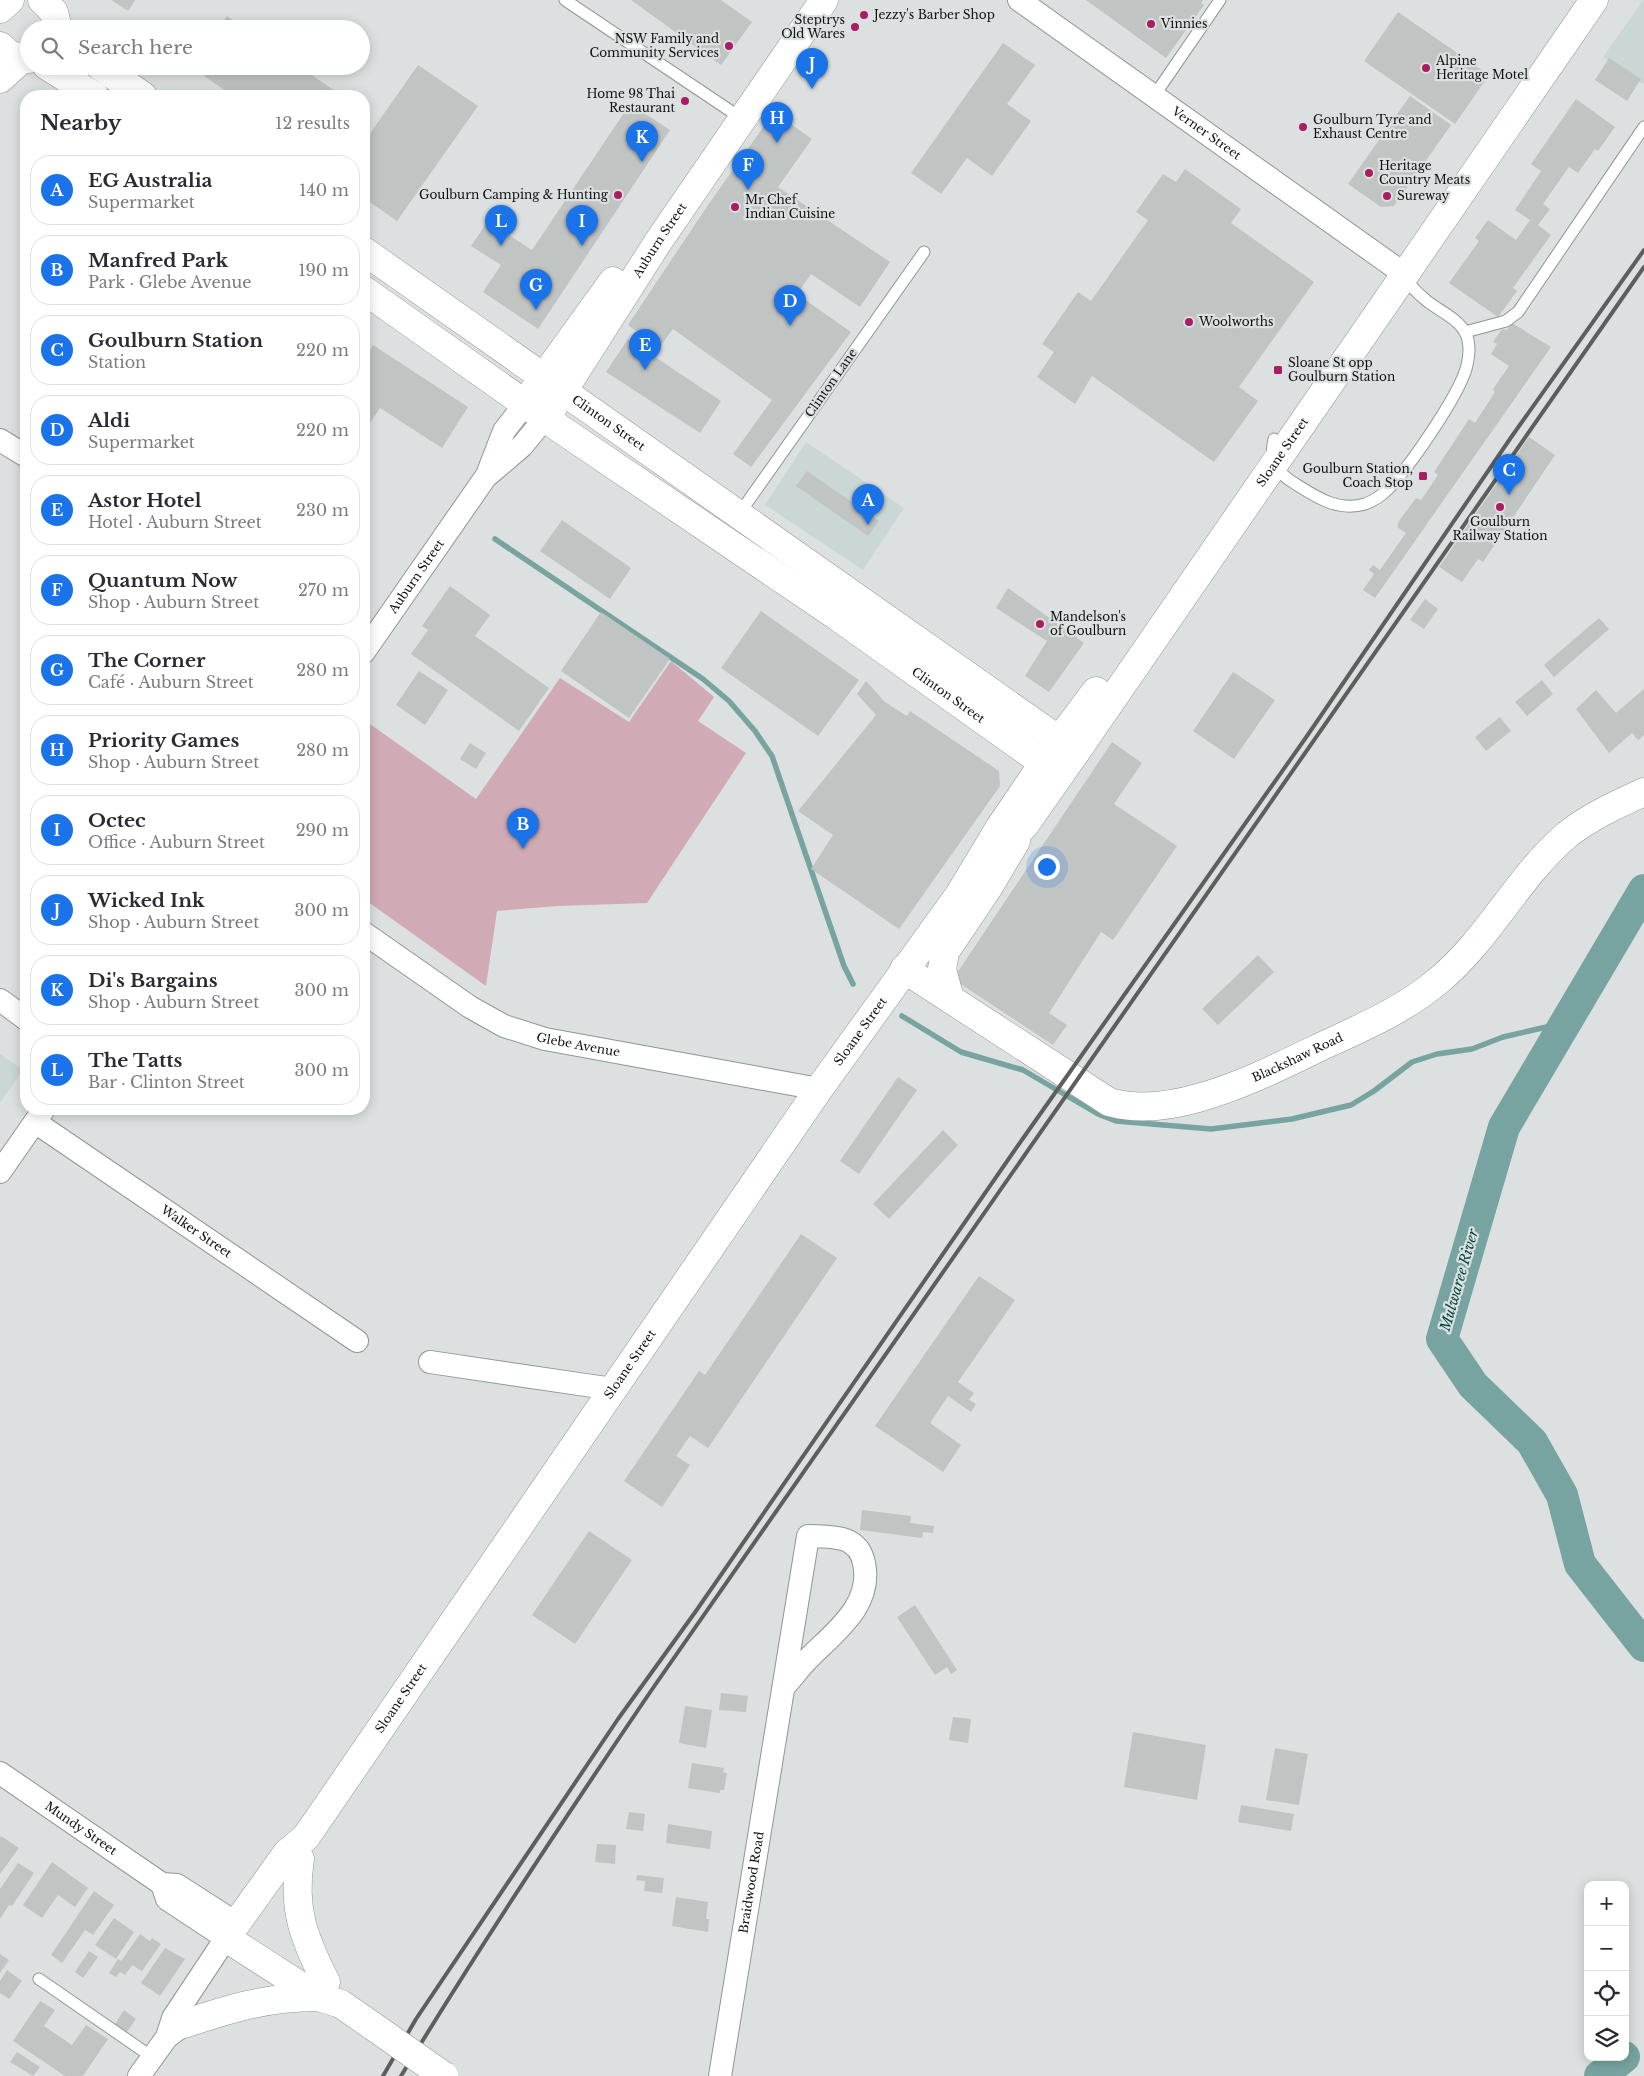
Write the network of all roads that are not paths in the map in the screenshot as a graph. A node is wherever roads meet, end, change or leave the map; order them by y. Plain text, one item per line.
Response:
1 (10, 0) edge
2 (565, 0) edge
3 (810, 0) edge
4 (824, 0) edge
5 (1020, 0) edge
6 (1220, 0) edge
7 (1577, 0) edge
8 (1594, 0) edge
9 (0, 9) edge
10 (20, 61) edge
11 (58, 75) edge
12 (113, 75) edge
13 (0, 79) edge
14 (85, 90) edge
15 (134, 90) edge
16 (1154, 96) junction
17 (732, 112) junction
18 (1644, 127) edge
19 (924, 252) dead end
20 (370, 255) edge
21 (1398, 272) junction
22 (370, 294) edge
23 (1465, 332) junction
24 (553, 385) junction
25 (535, 411) junction
26 (0, 440) edge
27 (20, 452) edge
28 (1279, 461) junction
29 (739, 514) junction
30 (853, 594) junction
31 (838, 617) junction
32 (370, 643) edge
33 (1068, 746) junction
34 (1051, 768) junction
35 (1644, 792) edge
36 (1027, 822) junction
37 (959, 895) junction
38 (370, 937) edge
39 (904, 969) junction
40 (950, 999) junction
41 (0, 1000) edge
42 (20, 1015) edge
43 (819, 1089) junction
44 (39, 1115) edge
45 (0, 1172) edge
46 (357, 1341) dead end
47 (430, 1362) dead end
48 (613, 1389) junction
49 (783, 1688) junction
50 (0, 1773) edge
51 (303, 1848) junction
52 (237, 1935) junction
53 (39, 1978) dead end
54 (328, 1994) junction
55 (176, 2031) junction
56 (152, 2058) junction
57 (138, 2076) edge
58 (444, 2076) edge
59 (720, 2076) edge

1 - 9 main road
2 - 17 lane
3 - 17 main road, Auburn Street
4 - 24 main road, Auburn Street
5 - 16 street, Verner Street
6 - 16 lane
7 - 21 main road, Sloane Street
8 - 21 main road, Sloane Street
10 - 13 main road
11 - 14 main road
12 - 15 main road
16 - 21 street, Verner Street
17 - 24 main road, Auburn Street
18 - 23 lane
19 - 29 lane, Clinton Lane
20 - 24 main road, Clinton Street
21 - 23 lane
21 - 28 main road, Sloane Street
22 - 25 main road, Clinton Street
23 - 28 lane
24 - 25 main road, Auburn Street
24 - 29 main road, Clinton Street
25 - 31 main road, Clinton Street
25 - 32 street, Auburn Street
26 - 27 street
28 - 33 main road, Sloane Street
28 - 33 main road, Sloane Street
29 - 30 main road, Clinton Street
30 - 31 main road
30 - 33 main road, Clinton Street
31 - 34 main road, Clinton Street
33 - 34 main road, Sloane Street
34 - 36 main road, Sloane Street
34 - 37 main road, Sloane Street
35 - 40 main road, Blackshaw Road
36 - 37 main road, Sloane Street
36 - 40 main road
37 - 39 main road, Sloane Street
38 - 43 street, Glebe Avenue
39 - 40 main road, Blackshaw Road
39 - 43 main road, Sloane Street
41 - 42 street
43 - 48 main road, Sloane Street
44 - 45 street
44 - 46 street, Walker Street
47 - 48 street
48 - 51 main road, Sloane Street
49 - 49 street, Braidwood Road
49 - 59 street, Braidwood Road
50 - 52 street, Mundy Street
51 - 52 main road, Sloane Street
51 - 54 main road
52 - 54 main road
52 - 55 street, Sloane Street
53 - 56 lane
54 - 55 main road
54 - 58 main road, bridge
55 - 56 street, Sloane Street
56 - 57 street, Sloane Street

